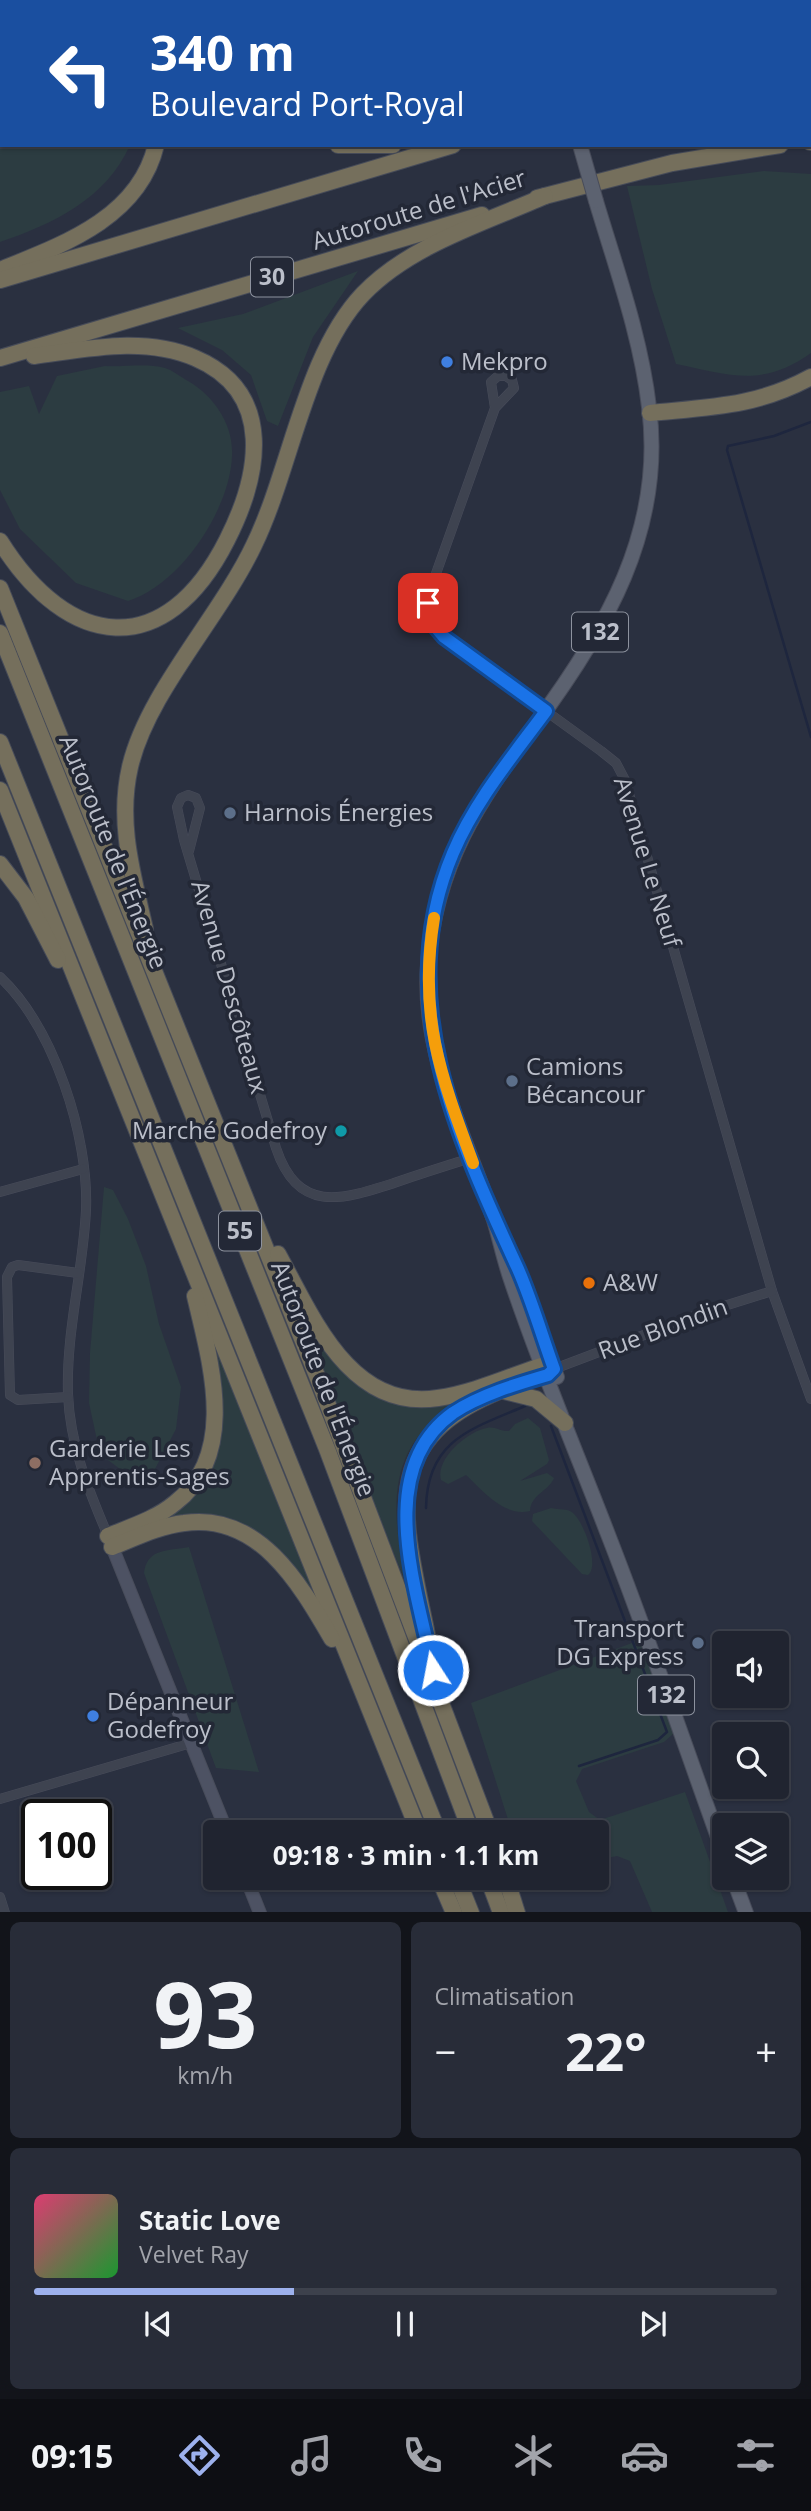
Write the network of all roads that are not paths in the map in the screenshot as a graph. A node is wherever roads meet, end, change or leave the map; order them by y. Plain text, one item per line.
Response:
1 (155, 147) edge
2 (446, 147) edge
3 (581, 147) edge
4 (767, 147) edge
5 (544, 196) junction
6 (0, 270) edge
7 (0, 280) edge
8 (0, 359) edge
9 (811, 377) edge
10 (495, 408) dead end
11 (650, 413) junction
12 (0, 541) edge
13 (0, 588) edge
14 (0, 633) edge
15 (546, 711) junction
16 (0, 742) edge
17 (0, 789) edge
18 (189, 851) junction
19 (0, 863) edge
20 (155, 972) junction
21 (0, 976) edge
22 (108, 1060) junction
23 (471, 1158) junction
24 (83, 1169) junction
25 (237, 1178) junction
26 (0, 1192) edge
27 (183, 1246) junction
28 (78, 1273) junction
29 (772, 1291) junction
30 (548, 1370) junction
31 (504, 1391) junction
32 (68, 1397) junction
33 (811, 1399) edge
34 (565, 1423) junction
35 (609, 1535) junction
36 (110, 1541) junction
37 (363, 1691) junction
38 (438, 1694) junction
39 (191, 1743) junction
40 (0, 1799) edge
41 (222, 1820) edge
42 (414, 1820) edge
43 (433, 1820) edge
44 (466, 1820) edge
45 (485, 1820) edge
46 (712, 1821) edge
47 (251, 1890) edge
48 (444, 1890) edge
49 (462, 1890) edge
50 (492, 1890) edge
51 (510, 1890) edge
52 (737, 1890) edge
53 (260, 1912) edge
54 (454, 1912) edge
55 (471, 1912) edge
56 (501, 1912) edge
57 (517, 1912) edge
58 (746, 1912) edge

1 - 6 highway
2 - 7 highway
3 - 11 main road, 132, bridge
4 - 5 highway, Autoroute de l'Acier / 30
5 - 8 highway, Autoroute de l'Acier / 30
5 - 20 highway
8 - 12 highway
9 - 11 highway
10 - 15 street, Avenue Le Neuf
11 - 15 main road, 132
13 - 20 highway
14 - 44 highway, Autoroute de l'Énergie / 55
15 - 23 main road, 132
15 - 29 street, Avenue Le Neuf
16 - 43 highway, 55
17 - 22 highway
18 - 18 street, Avenue Descôteaux
18 - 23 street, Avenue Descôteaux
19 - 22 highway
20 - 25 highway
21 - 24 street
22 - 27 highway
23 - 30 main road, 132
24 - 26 street
24 - 28 street
25 - 30 highway
25 - 38 highway
27 - 36 highway
27 - 37 highway
28 - 32 street
28 - 32 street
29 - 30 street, Rue Blondin
29 - 33 street, Avenue Le Neuf
30 - 31 highway
30 - 34 main road, 132
30 - 35 main road, 132
31 - 34 highway
31 - 38 highway
32 - 36 street
34 - 35 main road, 132
35 - 46 main road, 132
36 - 37 highway
36 - 39 street
37 - 42 highway
38 - 45 highway
39 - 40 street
39 - 41 street
47 - 53 street
48 - 54 highway
49 - 55 highway
50 - 56 highway
51 - 57 highway
52 - 58 main road

